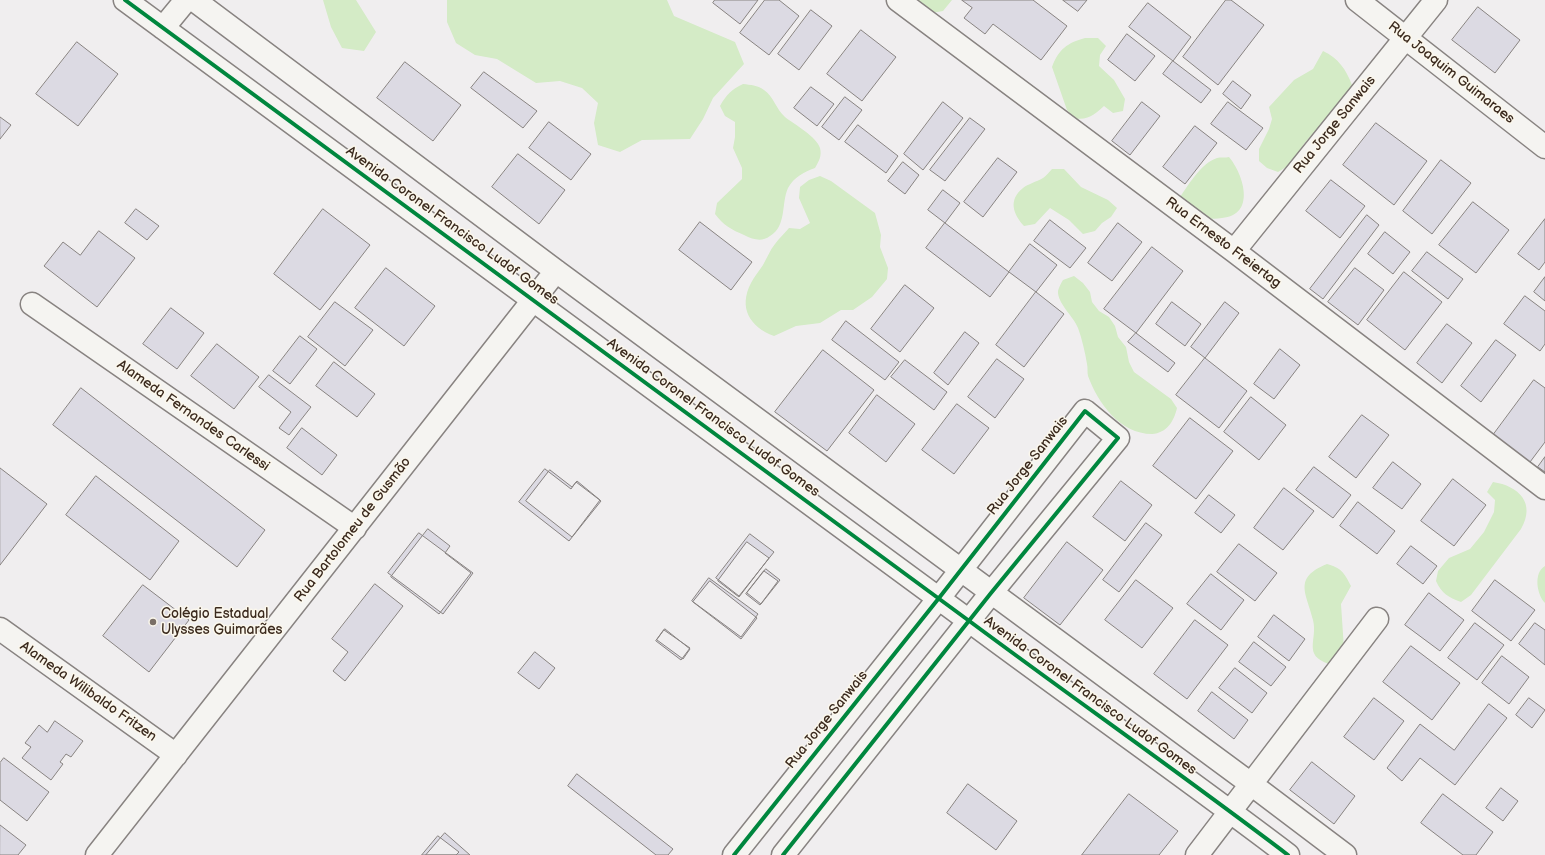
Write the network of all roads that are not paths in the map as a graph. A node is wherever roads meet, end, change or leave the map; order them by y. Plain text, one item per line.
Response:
1 (125, 0) edge
2 (186, 0) edge
3 (194, 0) edge
4 (898, 0) edge
5 (1356, 0) edge
6 (1436, 0) edge
7 (163, 28) junction
8 (1406, 38) junction
9 (1545, 147) edge
10 (1234, 251) junction
11 (556, 271) junction
12 (534, 300) junction
13 (32, 304) dead end
14 (1545, 488) edge
15 (355, 528) junction
16 (960, 570) junction
17 (991, 593) junction
18 (939, 598) junction
19 (1377, 619) dead end
20 (969, 621) junction
21 (0, 629) edge
22 (176, 755) junction
23 (1251, 784) junction
24 (1231, 812) junction
25 (97, 855) edge
26 (734, 855) edge
27 (783, 855) edge
28 (1197, 855) edge
29 (1288, 855) edge
30 (1345, 855) edge

1 - 7 street, Avenida Coronel Francisco Ludof Gomes
2 - 7 street
3 - 11 street, Avenida Coronel Francisco Ludof Gomes
4 - 10 street, Rua Ernesto Freiertag
5 - 8 street, Rua Joaquim Guimaraes
6 - 8 street, Rua Jorge Sanwais
7 - 12 street, Avenida Coronel Francisco Ludof Gomes
8 - 9 street, Rua Joaquim Guimaraes
8 - 10 street, Rua Jorge Sanwais
10 - 14 street, Rua Ernesto Freiertag
11 - 12 street, Rua Bartolomeu de Gusmão
11 - 16 street, Avenida Coronel Francisco Ludof Gomes
12 - 15 street, Rua Bartolomeu de Gusmão
12 - 18 street, Avenida Coronel Francisco Ludof Gomes
13 - 15 street, Alameda Fernandes Carlessi
15 - 22 street, Rua Bartolomeu de Gusmão
16 - 17 street, Avenida Coronel Francisco Ludof Gomes
16 - 17 street, Rua Jorge Sanwais
16 - 18 street, Rua Jorge Sanwais
17 - 20 street, Rua Jorge Sanwais
17 - 23 street, Avenida Coronel Francisco Ludof Gomes
18 - 20 street, Avenida Coronel Francisco Ludof Gomes
18 - 26 street, Rua Jorge Sanwais
19 - 23 street
20 - 24 street, Avenida Coronel Francisco Ludof Gomes
20 - 27 street, Rua Jorge Sanwais
21 - 22 street, Alameda Wilibaldo Fritzen
22 - 25 street, Rua Bartolomeu de Gusmão
23 - 24 street
23 - 30 street, Avenida Coronel Francisco Ludof Gomes
24 - 28 street
24 - 29 street, Avenida Coronel Francisco Ludof Gomes

